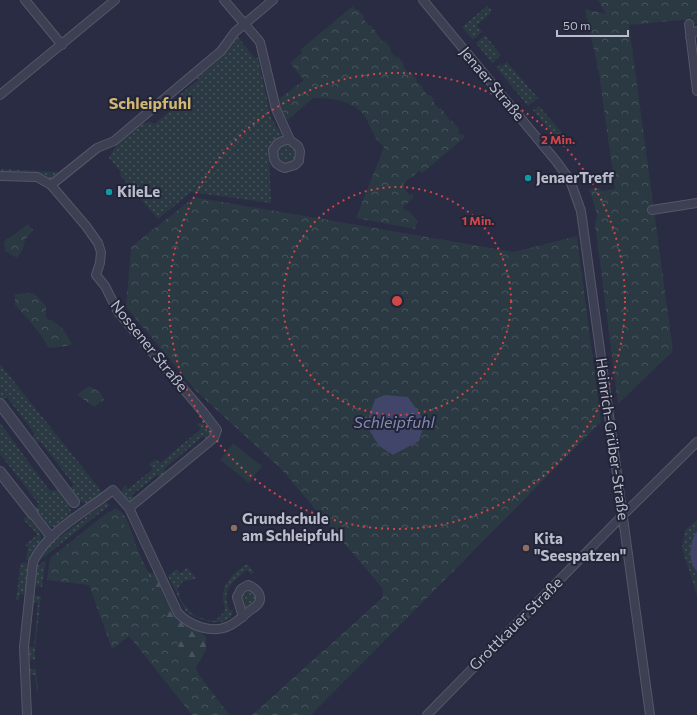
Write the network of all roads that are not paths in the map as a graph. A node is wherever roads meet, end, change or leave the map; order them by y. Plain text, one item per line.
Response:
1 (25, 0) edge
2 (115, 0) edge
3 (224, 0) edge
4 (273, 0) edge
5 (423, 0) edge
6 (245, 24) junction
7 (689, 24) dead end
8 (697, 31) edge
9 (690, 37) junction
10 (62, 44) junction
11 (697, 90) edge
12 (0, 95) edge
13 (290, 140) dead end
14 (0, 176) edge
15 (51, 185) junction
16 (697, 203) edge
17 (652, 210) dead end
18 (581, 211) joint
19 (0, 404) edge
20 (697, 442) edge
21 (0, 472) edge
22 (74, 502) joint
23 (129, 508) junction
24 (82, 513) junction
25 (33, 514) joint
26 (623, 515) junction
27 (51, 537) junction
28 (243, 616) dead end
29 (27, 715) edge
30 (426, 715) edge
31 (650, 715) edge

1 - 10 street
2 - 10 street
3 - 6 street
4 - 6 street
5 - 18 street, Jenaer Straße
6 - 13 street
6 - 15 street
7 - 9 street
8 - 9 street
9 - 11 street
10 - 12 street
14 - 15 street, Nossener Straße
15 - 23 street, Nossener Straße
16 - 17 street
18 - 26 street, Heinrich-Grüber-Straße
19 - 22 street
20 - 26 street, Grottkauer Straße
21 - 25 street
22 - 24 street
23 - 24 street
23 - 28 street
24 - 27 street
25 - 27 street
26 - 30 street, Grottkauer Straße
26 - 31 street, Heinrich-Grüber-Straße
27 - 29 street

